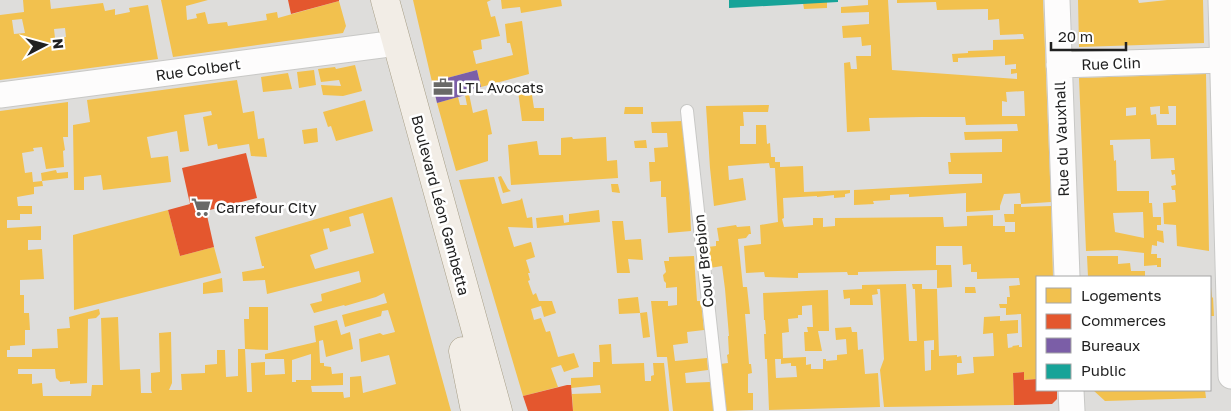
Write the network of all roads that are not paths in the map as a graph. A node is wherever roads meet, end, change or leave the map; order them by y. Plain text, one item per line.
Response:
1 (368, 0) edge
2 (385, 0) edge
3 (1057, 0) edge
4 (1221, 0) edge
5 (389, 44) junction
6 (1223, 60) junction
7 (1058, 65) junction
8 (0, 95) edge
9 (687, 111) dead end
10 (1067, 276) edge
11 (1231, 376) edge
12 (1071, 391) edge
13 (475, 411) edge
14 (498, 411) edge
15 (720, 411) edge
16 (1072, 411) edge

1 - 5 main road, Boulevard Léon Gambetta
2 - 5 main road, Boulevard Léon Gambetta
3 - 7 street, Rue du Vauxhall
4 - 6 street
5 - 8 street, Rue Colbert
5 - 13 main road, Boulevard Léon Gambetta
5 - 14 main road, Boulevard Léon Gambetta
6 - 7 street, Rue Clin
6 - 11 street
7 - 10 street, Rue du Vauxhall
9 - 15 lane, Cour Brebion
12 - 16 street

